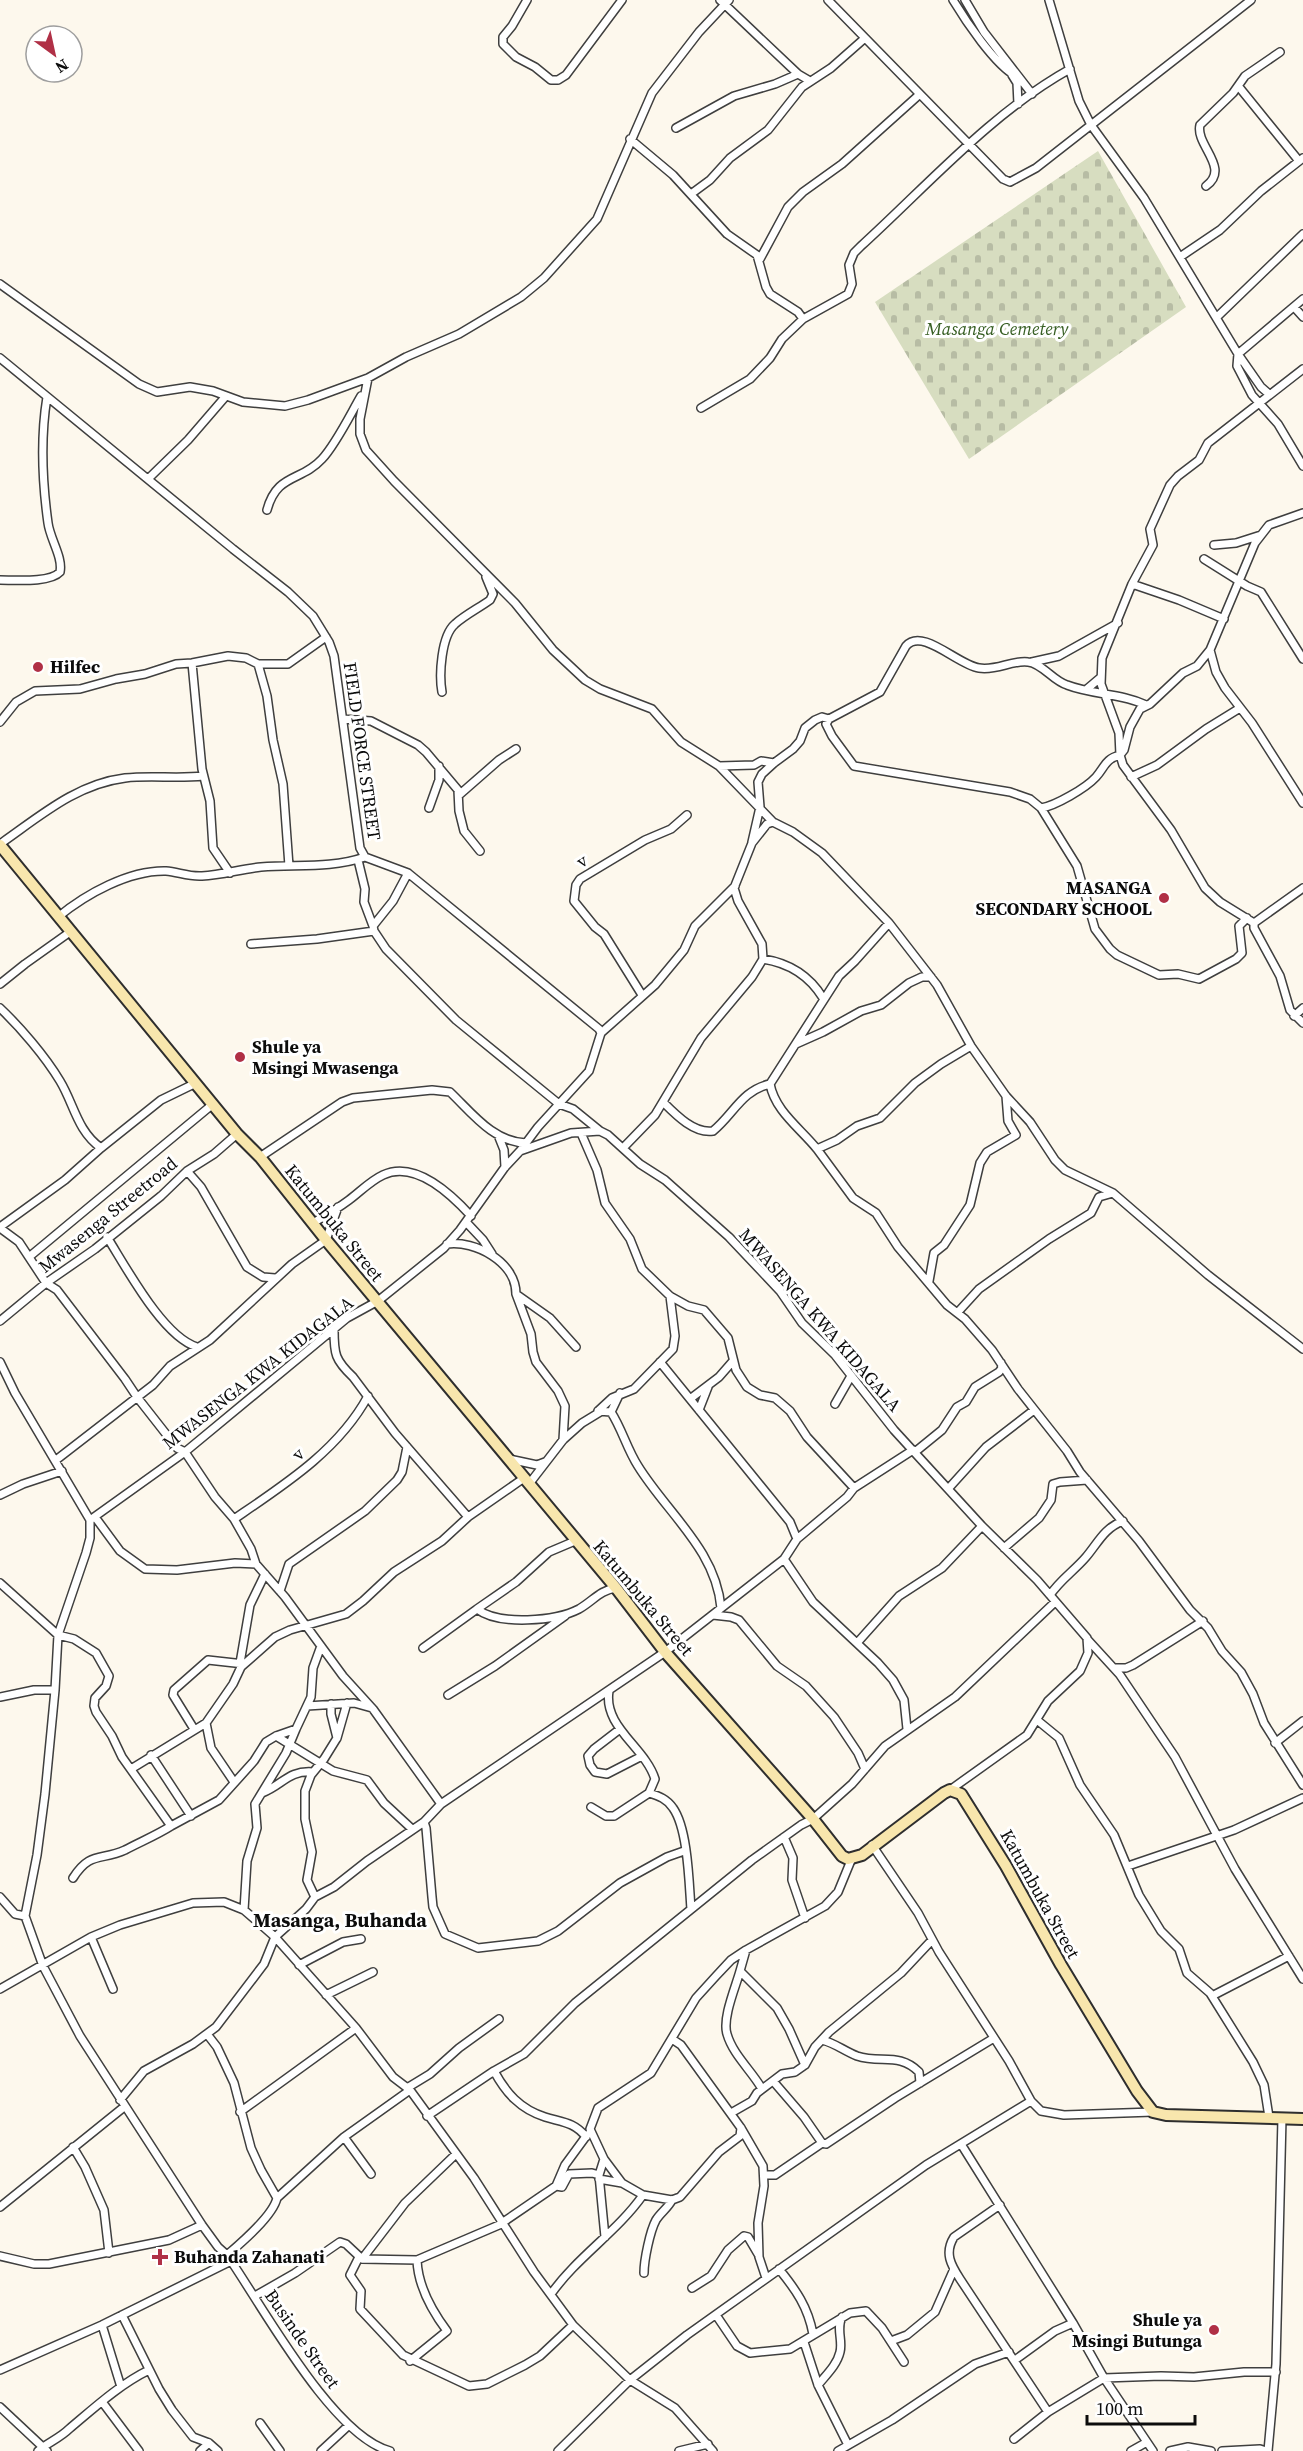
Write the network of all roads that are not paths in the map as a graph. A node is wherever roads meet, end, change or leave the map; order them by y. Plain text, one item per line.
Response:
1 (527, 0) edge
2 (622, 0) edge
3 (828, 0) edge
4 (954, 0) edge
5 (965, 0) edge
6 (1048, 0) edge
7 (1251, 0) edge
8 (724, 1) edge
9 (865, 38) junction
10 (1280, 52) dead end
11 (1070, 69) junction
12 (1010, 73) junction
13 (798, 74) junction
14 (1020, 78) junction
15 (810, 81) junction
16 (1239, 87) junction
17 (920, 94) junction
18 (1032, 94) junction
19 (1018, 104) junction
20 (1091, 125) junction
21 (676, 128) dead end
22 (630, 139) junction
23 (969, 146) junction
24 (1301, 159) edge
25 (1206, 186) dead end
26 (691, 194) junction
27 (1303, 234) edge
28 (1180, 257) junction
29 (760, 260) junction
30 (0, 284) edge
31 (1303, 299) edge
32 (1294, 307) junction
33 (1303, 316) edge
34 (1217, 317) junction
35 (803, 320) junction
36 (1238, 354) junction
37 (0, 358) edge
38 (1303, 369) edge
39 (368, 378) junction
40 (364, 392) junction
41 (1269, 394) junction
42 (226, 396) junction
43 (47, 397) junction
44 (1257, 403) junction
45 (701, 408) dead end
46 (1303, 466) edge
47 (149, 478) junction
48 (267, 510) dead end
49 (1303, 513) edge
50 (1261, 535) junction
51 (1214, 544) dead end
52 (1204, 559) dead end
53 (485, 575) junction
54 (0, 580) edge
55 (1239, 580) junction
56 (1132, 584) junction
57 (1224, 619) junction
58 (1118, 623) junction
59 (326, 637) junction
60 (1210, 650) junction
61 (1303, 659) edge
62 (1032, 662) junction
63 (192, 663) junction
64 (258, 664) junction
65 (1100, 678) junction
66 (1087, 689) junction
67 (442, 692) dead end
68 (1104, 695) junction
69 (1146, 705) junction
70 (1240, 708) junction
71 (343, 719) junction
72 (829, 719) junction
73 (0, 723) edge
74 (516, 749) dead end
75 (1120, 755) junction
76 (774, 763) junction
77 (439, 766) junction
78 (719, 766) junction
79 (203, 776) junction
80 (1131, 777) junction
81 (452, 782) junction
82 (470, 787) junction
83 (459, 795) junction
84 (1303, 802) edge
85 (1054, 804) junction
86 (760, 807) junction
87 (429, 808) dead end
88 (1041, 808) junction
89 (687, 815) dead end
90 (1046, 818) junction
91 (773, 822) junction
92 (752, 843) junction
93 (0, 844) edge
94 (480, 851) dead end
95 (362, 858) junction
96 (289, 866) junction
97 (230, 873) junction
98 (408, 873) junction
99 (735, 886) junction
100 (1303, 888) edge
101 (58, 917) junction
102 (1247, 918) junction
103 (889, 922) junction
104 (1254, 923) junction
105 (374, 929) junction
106 (70, 933) junction
107 (252, 944) dead end
108 (763, 959) junction
109 (931, 977) junction
110 (0, 984) edge
111 (642, 995) junction
112 (823, 998) junction
113 (0, 1008) edge
114 (1303, 1008) edge
115 (1294, 1016) junction
116 (1303, 1023) edge
117 (601, 1033) junction
118 (794, 1044) junction
119 (971, 1046) junction
120 (196, 1083) junction
121 (770, 1084) junction
122 (1006, 1096) junction
123 (663, 1102) junction
124 (213, 1104) junction
125 (559, 1104) junction
126 (600, 1131) junction
127 (581, 1132) junction
128 (237, 1134) junction
129 (498, 1135) junction
130 (526, 1143) junction
131 (101, 1148) junction
132 (623, 1148) junction
133 (817, 1149) junction
134 (520, 1151) junction
135 (260, 1157) junction
136 (505, 1167) junction
137 (187, 1171) junction
138 (1113, 1193) junction
139 (338, 1207) junction
140 (468, 1219) junction
141 (313, 1222) junction
142 (0, 1227) edge
143 (107, 1237) junction
144 (326, 1240) junction
145 (447, 1244) junction
146 (492, 1254) junction
147 (29, 1257) junction
148 (931, 1263) junction
149 (915, 1267) junction
150 (275, 1278) junction
151 (929, 1281) junction
152 (46, 1283) junction
153 (516, 1294) junction
154 (670, 1296) junction
155 (378, 1301) junction
156 (958, 1312) junction
157 (0, 1321) edge
158 (334, 1330) junction
159 (197, 1347) junction
160 (576, 1347) dead end
161 (1303, 1349) edge
162 (733, 1361) junction
163 (0, 1362) edge
164 (660, 1362) junction
165 (1001, 1363) junction
166 (851, 1376) junction
167 (708, 1387) junction
168 (620, 1393) junction
169 (368, 1396) junction
170 (137, 1397) junction
171 (690, 1399) junction
172 (835, 1404) dead end
173 (699, 1410) junction
174 (1034, 1410) junction
175 (598, 1411) junction
176 (611, 1412) junction
177 (563, 1440) junction
178 (408, 1447) junction
179 (914, 1451) junction
180 (185, 1452) junction
181 (508, 1459) junction
182 (56, 1460) junction
183 (547, 1461) junction
184 (62, 1471) junction
185 (1087, 1480) junction
186 (526, 1481) junction
187 (854, 1488) junction
188 (948, 1489) junction
189 (0, 1495) edge
190 (468, 1517) junction
191 (92, 1519) junction
192 (234, 1519) junction
193 (1123, 1521) junction
194 (982, 1526) junction
195 (797, 1539) junction
196 (575, 1542) junction
197 (1004, 1548) junction
198 (784, 1559) junction
199 (256, 1564) junction
200 (265, 1574) junction
201 (0, 1583) edge
202 (616, 1588) junction
203 (4, 1590) edge
204 (280, 1591) junction
205 (1050, 1595) junction
206 (1055, 1602) junction
207 (721, 1608) junction
208 (477, 1609) junction
209 (570, 1612) junction
210 (712, 1615) junction
211 (1203, 1621) junction
212 (308, 1626) junction
213 (58, 1635) junction
214 (1087, 1638) junction
215 (857, 1643) junction
216 (321, 1646) junction
217 (423, 1648) dead end
218 (665, 1652) junction
219 (242, 1664) junction
220 (1114, 1668) junction
221 (55, 1690) junction
222 (609, 1691) junction
223 (448, 1695) dead end
224 (0, 1697) edge
225 (347, 1703) junction
226 (332, 1704) junction
227 (307, 1706) junction
228 (373, 1709) junction
229 (1037, 1720) junction
230 (1303, 1721) edge
231 (206, 1723) junction
232 (296, 1729) junction
233 (620, 1729) junction
234 (907, 1729) junction
235 (194, 1730) junction
236 (276, 1736) junction
237 (337, 1738) junction
238 (1275, 1743) junction
239 (290, 1745) junction
240 (151, 1755) junction
241 (642, 1756) junction
242 (322, 1763) junction
243 (131, 1769) junction
244 (865, 1769) junction
245 (313, 1772) junction
246 (234, 1782) junction
247 (1303, 1785) edge
248 (950, 1790) junction
249 (261, 1793) junction
250 (649, 1793) junction
251 (1303, 1798) edge
252 (441, 1804) junction
253 (591, 1807) dead end
254 (191, 1816) junction
255 (813, 1819) junction
256 (424, 1821) junction
257 (171, 1826) junction
258 (412, 1829) junction
259 (1217, 1836) junction
260 (784, 1837) junction
261 (872, 1845) junction
262 (684, 1851) junction
263 (852, 1858) junction
264 (1128, 1866) junction
265 (73, 1878) dead end
266 (0, 1897) edge
267 (315, 1898) junction
268 (691, 1909) junction
269 (244, 1910) junction
270 (25, 1916) junction
271 (805, 1918) junction
272 (275, 1936) junction
273 (91, 1937) junction
274 (361, 1939) dead end
275 (932, 1940) junction
276 (746, 1950) junction
277 (1289, 1956) junction
278 (299, 1965) junction
279 (42, 1966) junction
280 (740, 1971) junction
281 (373, 1972) dead end
282 (1303, 1979) edge
283 (0, 1989) edge
284 (113, 1989) dead end
285 (326, 1995) junction
286 (1212, 1996) junction
287 (499, 2019) dead end
288 (356, 2028) junction
289 (207, 2034) junction
290 (672, 2038) junction
291 (994, 2038) junction
292 (822, 2040) junction
293 (805, 2065) junction
294 (494, 2071) junction
295 (773, 2081) junction
296 (920, 2083) junction
297 (408, 2089) junction
298 (762, 2089) junction
299 (1031, 2101) junction
300 (122, 2104) junction
301 (240, 2112) junction
302 (1153, 2112) junction
303 (731, 2113) junction
304 (427, 2116) junction
305 (1269, 2117) junction
306 (1282, 2118) junction
307 (1303, 2119) edge
308 (741, 2128) junction
309 (588, 2134) junction
310 (344, 2137) junction
311 (822, 2143) junction
312 (961, 2144) junction
313 (73, 2147) junction
314 (456, 2154) junction
315 (604, 2159) junction
316 (371, 2174) dead end
317 (764, 2175) junction
318 (599, 2177) junction
319 (622, 2183) junction
320 (556, 2187) junction
321 (643, 2195) junction
322 (277, 2198) junction
323 (672, 2200) junction
324 (1000, 2205) junction
325 (0, 2208) edge
326 (502, 2222) junction
327 (202, 2225) junction
328 (605, 2236) junction
329 (109, 2253) junction
330 (0, 2256) edge
331 (759, 2256) junction
332 (229, 2258) junction
333 (361, 2258) junction
334 (417, 2260) junction
335 (779, 2269) junction
336 (954, 2269) junction
337 (644, 2273) dead end
338 (766, 2278) junction
339 (692, 2288) dead end
340 (551, 2294) junction
341 (255, 2296) junction
342 (122, 2315) junction
343 (716, 2315) junction
344 (842, 2317) junction
345 (1073, 2323) junction
346 (102, 2325) junction
347 (573, 2325) junction
348 (813, 2334) junction
349 (891, 2341) junction
350 (804, 2342) junction
351 (1009, 2352) junction
352 (1015, 2360) junction
353 (410, 2361) junction
354 (904, 2362) dead end
355 (0, 2370) edge
356 (149, 2370) junction
357 (1276, 2372) junction
358 (1104, 2378) junction
359 (630, 2380) junction
360 (818, 2385) junction
361 (121, 2387) junction
362 (103, 2403) junction
363 (0, 2407) edge
364 (1048, 2412) junction
365 (260, 2423) dead end
366 (348, 2426) junction
367 (1014, 2439) dead end
368 (1147, 2442) junction
369 (209, 2443) junction
370 (708, 2444) junction
371 (848, 2445) junction
372 (42, 2448) edge
373 (376, 2449) edge
374 (139, 2451) edge
375 (200, 2451) edge
376 (218, 2451) edge
377 (280, 2451) edge
378 (321, 2451) edge
379 (390, 2451) edge
380 (558, 2451) edge
381 (679, 2451) edge
382 (713, 2451) edge
383 (838, 2451) edge
384 (1131, 2451) edge
385 (1153, 2451) edge
386 (1170, 2451) edge
387 (1211, 2451) edge
388 (1222, 2451) edge
389 (1267, 2451) edge

1 - 2 street
3 - 9 street
4 - 12 street
5 - 14 street
6 - 11 street
7 - 20 street
8 - 13 street
8 - 22 street
9 - 15 street
9 - 17 street
10 - 16 street
11 - 18 street
11 - 20 street
12 - 14 street
12 - 19 street
13 - 15 street
13 - 21 street
14 - 18 street
15 - 26 street
16 - 24 street
16 - 25 street
17 - 23 street
17 - 29 street
18 - 19 street
19 - 23 street
20 - 23 street
20 - 28 street
22 - 26 street
22 - 39 street
23 - 35 street
24 - 28 street
26 - 29 street
27 - 34 street
28 - 34 street
29 - 35 street
30 - 42 street
31 - 32 street
32 - 33 street
32 - 36 street
34 - 36 street
35 - 45 street
36 - 41 street
36 - 44 street
37 - 43 street, FIELD FORCE STREET
38 - 41 street
39 - 40 street
39 - 42 street
40 - 48 street
40 - 53 street
41 - 44 street
42 - 47 street
43 - 47 street, FIELD FORCE STREET
43 - 54 street
44 - 46 street
44 - 56 street
47 - 59 street, FIELD FORCE STREET
49 - 50 street
50 - 51 street
50 - 55 street
52 - 55 street
53 - 67 street
53 - 78 street
55 - 57 street
55 - 61 street
56 - 57 street
56 - 58 street
57 - 60 street
58 - 62 street
58 - 65 street
59 - 64 street
59 - 71 street, FIELD FORCE STREET
60 - 69 street
60 - 70 street
62 - 66 street
62 - 72 street
63 - 64 street
63 - 73 street
63 - 79 street
64 - 96 street
65 - 66 street
65 - 68 street
66 - 68 street
68 - 69 street
68 - 75 street
69 - 75 street
70 - 80 street
70 - 84 street
71 - 77 street
71 - 95 street, FIELD FORCE STREET
72 - 76 street
72 - 88 street
74 - 82 street
75 - 80 street
75 - 85 street
76 - 78 street
76 - 86 street
77 - 81 street
77 - 87 street
78 - 86 street
79 - 93 street
79 - 97 street
80 - 102 street
81 - 82 street
81 - 83 street
82 - 83 street
83 - 94 street
85 - 88 street
85 - 90 street
86 - 91 street
86 - 92 street
88 - 90 street
89 - 111 street, v
90 - 102 street
91 - 92 street
91 - 103 street
92 - 99 street
93 - 101 main road, Katumbuka Street
95 - 96 street
95 - 98 street, FIELD FORCE STREET
95 - 105 street
96 - 97 street
97 - 101 street
98 - 105 street
98 - 117 street, FIELD FORCE STREET
99 - 108 street
99 - 111 street
100 - 104 street
101 - 106 main road, Katumbuka Street
102 - 104 street
103 - 109 street
103 - 112 street
104 - 115 street
105 - 107 street
105 - 125 street
106 - 110 street
106 - 120 main road, Katumbuka Street
108 - 112 street
108 - 123 street
109 - 118 street
109 - 119 street
111 - 117 street
112 - 118 street
113 - 131 street
114 - 115 street
115 - 116 street
117 - 125 street
118 - 121 street
119 - 122 street
119 - 133 street
120 - 124 main road, Katumbuka Street
120 - 131 street
121 - 123 street
121 - 133 street
122 - 138 street
122 - 148 street
123 - 132 street
124 - 128 main road, Katumbuka Street
124 - 147 street
125 - 126 street
125 - 130 street
126 - 127 street, MWASENGA KWA KIDAGALA
126 - 132 street, MWASENGA KWA KIDAGALA
127 - 134 street, MWASENGA KWA KIDAGALA
127 - 154 street
128 - 135 main road, Katumbuka Street
128 - 137 street, Mwasenga Streetroad
129 - 130 street
129 - 135 street
129 - 136 street
130 - 134 street
131 - 142 street
132 - 166 street, MWASENGA KWA KIDAGALA
133 - 149 street
134 - 136 street, MWASENGA KWA KIDAGALA
135 - 141 main road, Katumbuka Street
136 - 140 street, MWASENGA KWA KIDAGALA
137 - 143 street, Mwasenga Streetroad
137 - 150 street
138 - 156 street
138 - 161 street
139 - 140 street
139 - 141 street
139 - 144 street
140 - 145 street, MWASENGA KWA KIDAGALA
140 - 146 street
141 - 144 main road, Katumbuka Street
142 - 147 street
143 - 152 street, Mwasenga Streetroad
143 - 159 street
144 - 150 street
144 - 155 main road, Katumbuka Street
145 - 146 street
145 - 155 street, MWASENGA KWA KIDAGALA
146 - 153 street
147 - 152 street
148 - 149 street
148 - 151 street
149 - 151 street
150 - 159 street
151 - 156 street
152 - 157 street, Mwasenga Streetroad
152 - 170 street
153 - 160 street
153 - 177 street
154 - 162 street
154 - 164 street
155 - 158 street, MWASENGA KWA KIDAGALA
155 - 181 main road, Katumbuka Street
156 - 165 street
158 - 169 street
158 - 180 street, MWASENGA KWA KIDAGALA
159 - 170 street
162 - 167 street
162 - 187 street
163 - 182 street
164 - 168 street
164 - 171 street
165 - 174 street
165 - 179 street
166 - 172 street
166 - 179 street, MWASENGA KWA KIDAGALA
167 - 171 street
167 - 173 street
168 - 175 street
168 - 176 street
169 - 178 street
169 - 192 street, v
170 - 180 street
170 - 182 street
171 - 173 street
173 - 195 street
174 - 185 street
174 - 188 street
175 - 176 street
175 - 177 street
176 - 207 street
177 - 183 street
178 - 190 street
178 - 204 street
179 - 187 street
179 - 188 street, MWASENGA KWA KIDAGALA
180 - 191 street, MWASENGA KWA KIDAGALA
180 - 192 street
181 - 183 street
181 - 186 main road, Katumbuka Street
182 - 184 street
183 - 186 street
184 - 189 street
184 - 191 street
185 - 193 street
185 - 197 street
186 - 190 street
186 - 196 main road, Katumbuka Street
187 - 195 street
188 - 194 street, MWASENGA KWA KIDAGALA
190 - 212 street
191 - 199 street
191 - 213 street
192 - 199 street
193 - 205 street
193 - 211 street
194 - 197 street, MWASENGA KWA KIDAGALA
194 - 215 street
195 - 198 street
196 - 202 main road, Katumbuka Street
196 - 208 street
197 - 205 street, MWASENGA KWA KIDAGALA
198 - 207 street
198 - 215 street
199 - 200 street
200 - 204 street
200 - 219 street
201 - 203 street
202 - 209 street
202 - 218 main road, Katumbuka Street
203 - 213 street
204 - 212 street
205 - 206 street, MWASENGA KWA KIDAGALA
206 - 214 street, MWASENGA KWA KIDAGALA
206 - 234 street
207 - 210 street
208 - 209 street
208 - 217 street
209 - 223 street
210 - 218 street
210 - 244 street
211 - 220 street
211 - 238 street
212 - 216 street
212 - 219 street
213 - 221 street
213 - 243 street
214 - 220 street, MWASENGA KWA KIDAGALA
214 - 229 street
215 - 234 street
216 - 227 street
216 - 228 street
218 - 222 street
218 - 255 main road, Katumbuka Street
219 - 231 street
219 - 235 street
220 - 259 street, MWASENGA KWA KIDAGALA
221 - 224 street
221 - 270 street
222 - 233 street
222 - 252 street
225 - 226 street
225 - 228 street
225 - 237 street
226 - 227 street
226 - 237 street
227 - 232 street
228 - 252 street
229 - 248 street
229 - 264 street
230 - 238 street
231 - 235 street
231 - 246 street
232 - 236 street
232 - 239 street
233 - 241 street
233 - 241 street
234 - 244 street
235 - 240 street
236 - 239 street
236 - 246 street
237 - 242 street
238 - 247 street
239 - 242 street
239 - 249 street
240 - 243 street
240 - 254 street
241 - 250 street
242 - 245 street
242 - 258 street
243 - 257 street
244 - 255 street
245 - 249 street
245 - 267 street
246 - 254 street
248 - 261 main road
248 - 302 main road, Katumbuka Street
249 - 269 street
250 - 253 street
250 - 262 street
251 - 259 street
252 - 256 street
254 - 257 street
255 - 260 street
255 - 263 main road, Katumbuka Street
256 - 258 street
256 - 262 street
257 - 265 street
258 - 267 street
259 - 264 street
259 - 277 street, MWASENGA KWA KIDAGALA
260 - 268 street
260 - 271 street
261 - 263 main road
261 - 275 street
262 - 268 street
263 - 271 street
264 - 286 street
266 - 270 street
267 - 272 street
268 - 294 street
269 - 272 street
269 - 273 street
270 - 279 street, Businde Street
271 - 276 street
272 - 278 street
272 - 289 street
273 - 279 street
273 - 284 street
274 - 278 street
275 - 291 street
275 - 292 street
276 - 280 street
276 - 290 street
277 - 282 street, MWASENGA KWA KIDAGALA
277 - 286 street
278 - 285 street
279 - 283 street
279 - 300 street, Businde Street
280 - 293 street
280 - 298 street
281 - 285 street
285 - 288 street
286 - 305 street
287 - 297 street
288 - 297 street
288 - 301 street
289 - 300 street
289 - 301 street
290 - 303 street
290 - 309 street
291 - 296 street
291 - 299 street
292 - 293 street
292 - 296 street
293 - 295 street
294 - 304 street
294 - 309 street
295 - 298 street
295 - 311 street
296 - 311 street
297 - 304 street
297 - 310 street
298 - 303 street
299 - 302 street
299 - 312 street
300 - 313 street
300 - 327 street, Businde Street
301 - 322 street
302 - 305 main road
303 - 308 street
304 - 314 street
305 - 306 main road
306 - 307 main road
306 - 357 street
308 - 317 street
308 - 323 street
309 - 315 street
309 - 320 street
310 - 316 street
310 - 322 street
311 - 317 street
312 - 324 street
312 - 335 street
313 - 325 street
313 - 329 street
314 - 326 street
314 - 333 street
315 - 318 street
315 - 319 street
317 - 331 street
318 - 319 street
318 - 320 street
318 - 328 street
319 - 321 street
320 - 326 street
321 - 323 street
321 - 328 street
322 - 332 street
323 - 337 street
324 - 336 street
324 - 345 street
326 - 334 street
326 - 340 street
327 - 329 street
327 - 332 street, Businde Street
328 - 340 street
329 - 330 street
331 - 338 street
331 - 339 street
332 - 341 street, Businde Street
332 - 342 street
333 - 334 street
333 - 341 street
333 - 353 street
334 - 353 street
335 - 338 street
335 - 348 street
336 - 349 street
336 - 351 street
338 - 343 street
340 - 347 street
341 - 366 street, Businde Street
342 - 346 street
342 - 356 street
343 - 350 street
343 - 359 street
344 - 348 street
344 - 349 street
344 - 360 street
345 - 352 street
345 - 358 street
346 - 355 street
346 - 361 street
347 - 353 street
347 - 359 street
348 - 350 street
349 - 354 street
350 - 360 street
351 - 352 street
351 - 371 street
352 - 364 street
356 - 361 street
356 - 369 street
357 - 358 street
357 - 389 street
358 - 364 street
358 - 368 street
359 - 370 street
359 - 380 street
360 - 371 street
361 - 362 street
362 - 372 street
362 - 374 street
363 - 372 street
364 - 367 street
365 - 377 street
366 - 373 street, Businde Street
366 - 378 street
368 - 384 street
368 - 385 street
369 - 375 street
369 - 376 street
370 - 381 street
370 - 382 street
371 - 383 street
373 - 379 street, Businde Street
386 - 387 street
388 - 389 street

